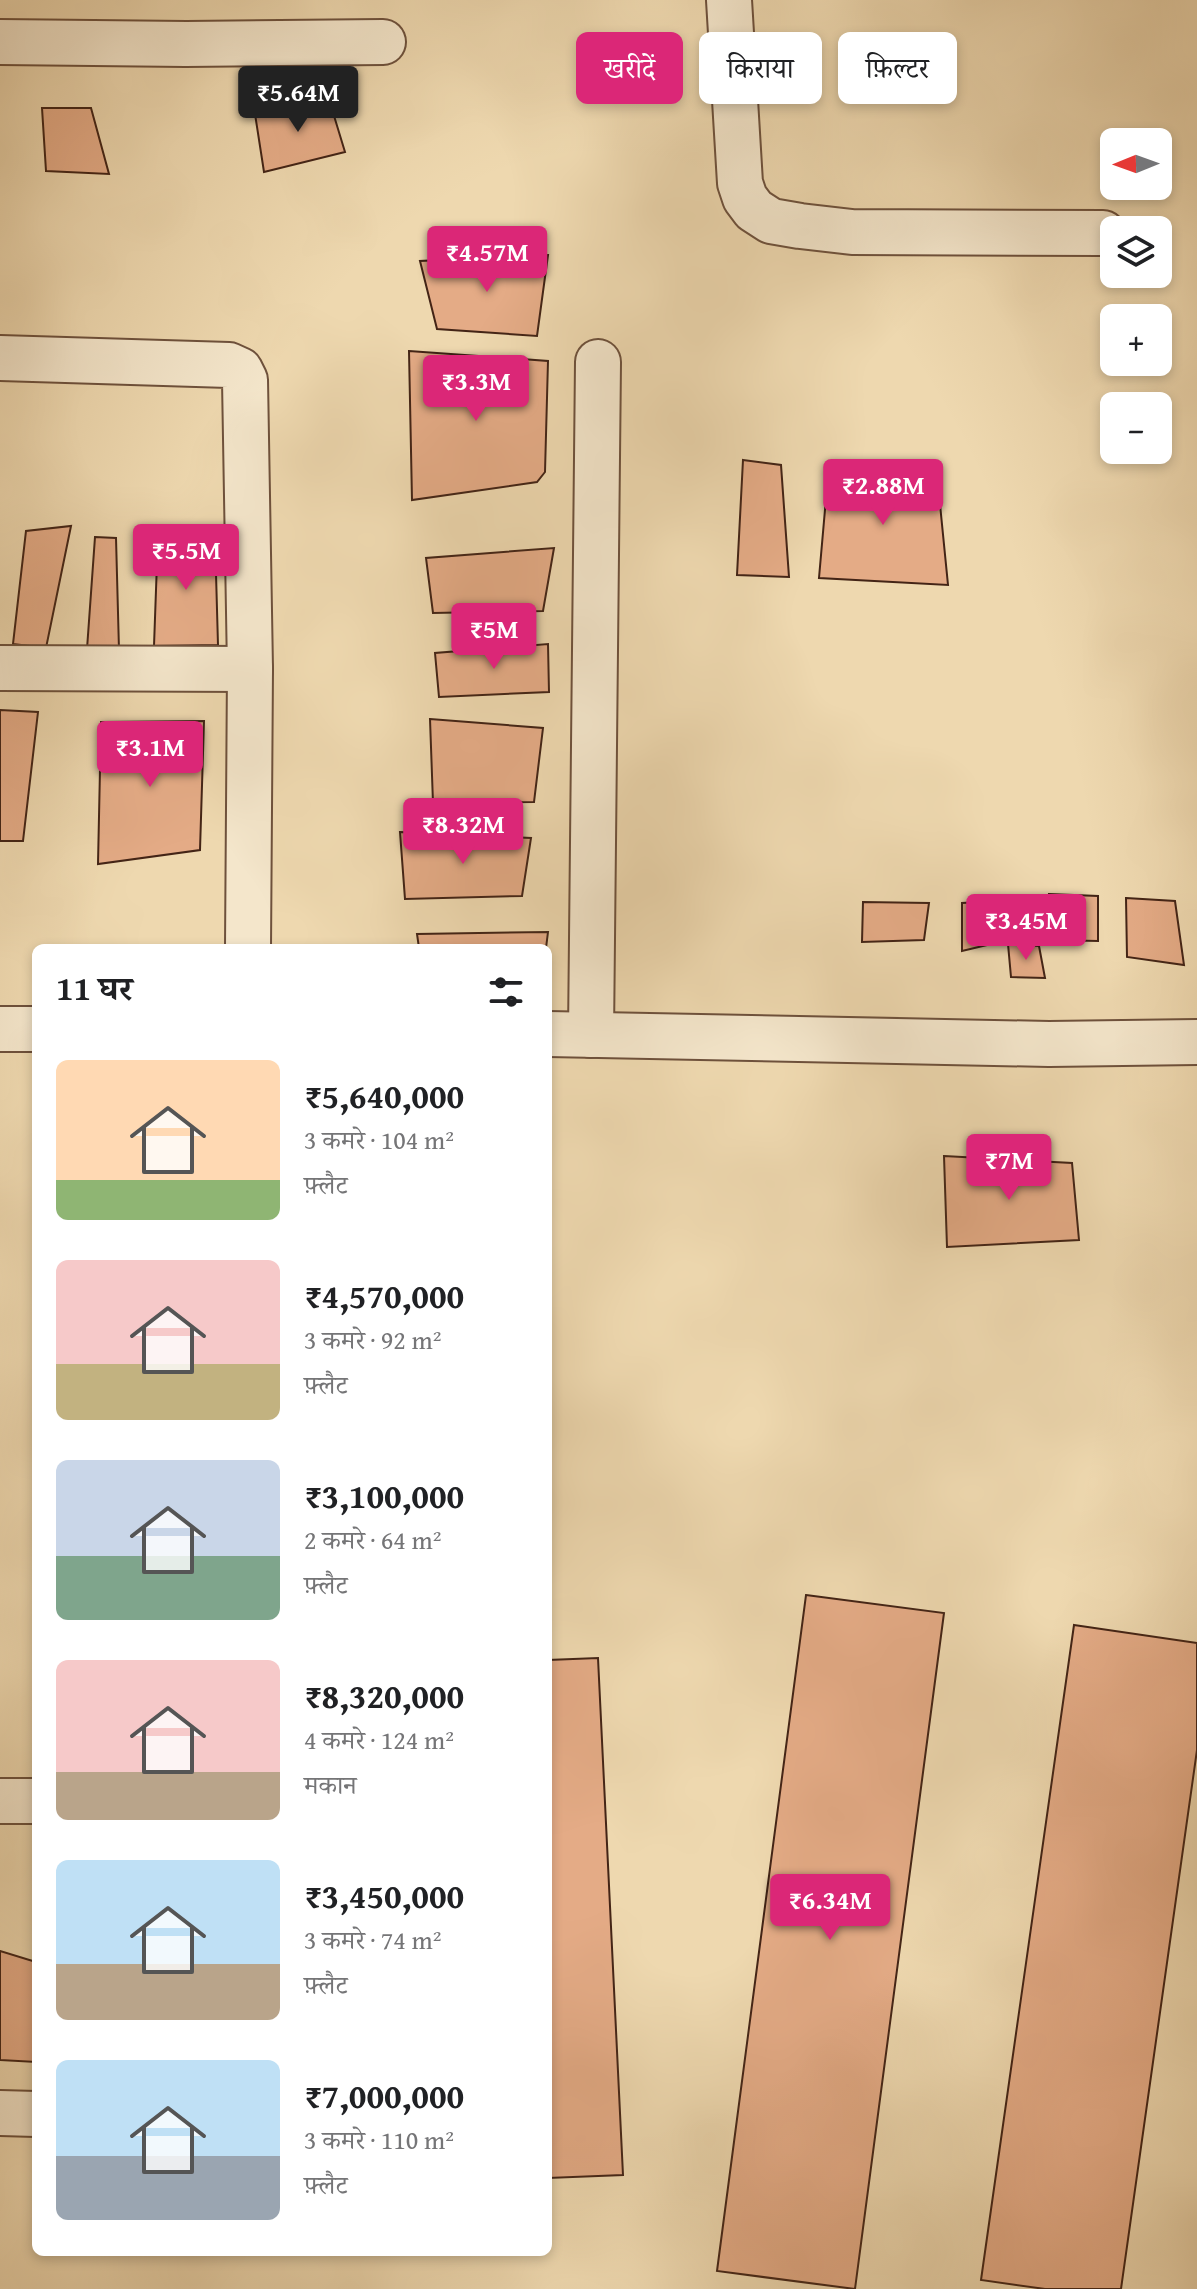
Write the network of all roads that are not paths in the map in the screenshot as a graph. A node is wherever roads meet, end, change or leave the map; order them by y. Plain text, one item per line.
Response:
1 (729, 0) edge
2 (0, 42) edge
3 (383, 42) dead end
4 (1100, 233) edge
5 (0, 358) edge
6 (598, 362) dead end
7 (0, 668) edge
8 (250, 669) junction
9 (248, 944) edge
10 (0, 1029) edge
11 (32, 1029) edge
12 (552, 1034) edge
13 (591, 1035) junction
14 (1197, 1042) edge
15 (0, 1801) edge
16 (32, 1801) edge
17 (0, 2113) edge
18 (32, 2114) edge

1 - 4 street
2 - 3 street
5 - 8 street
6 - 13 street
7 - 8 street
8 - 9 street
10 - 11 street
12 - 13 street
13 - 14 street
15 - 16 street
17 - 18 street

